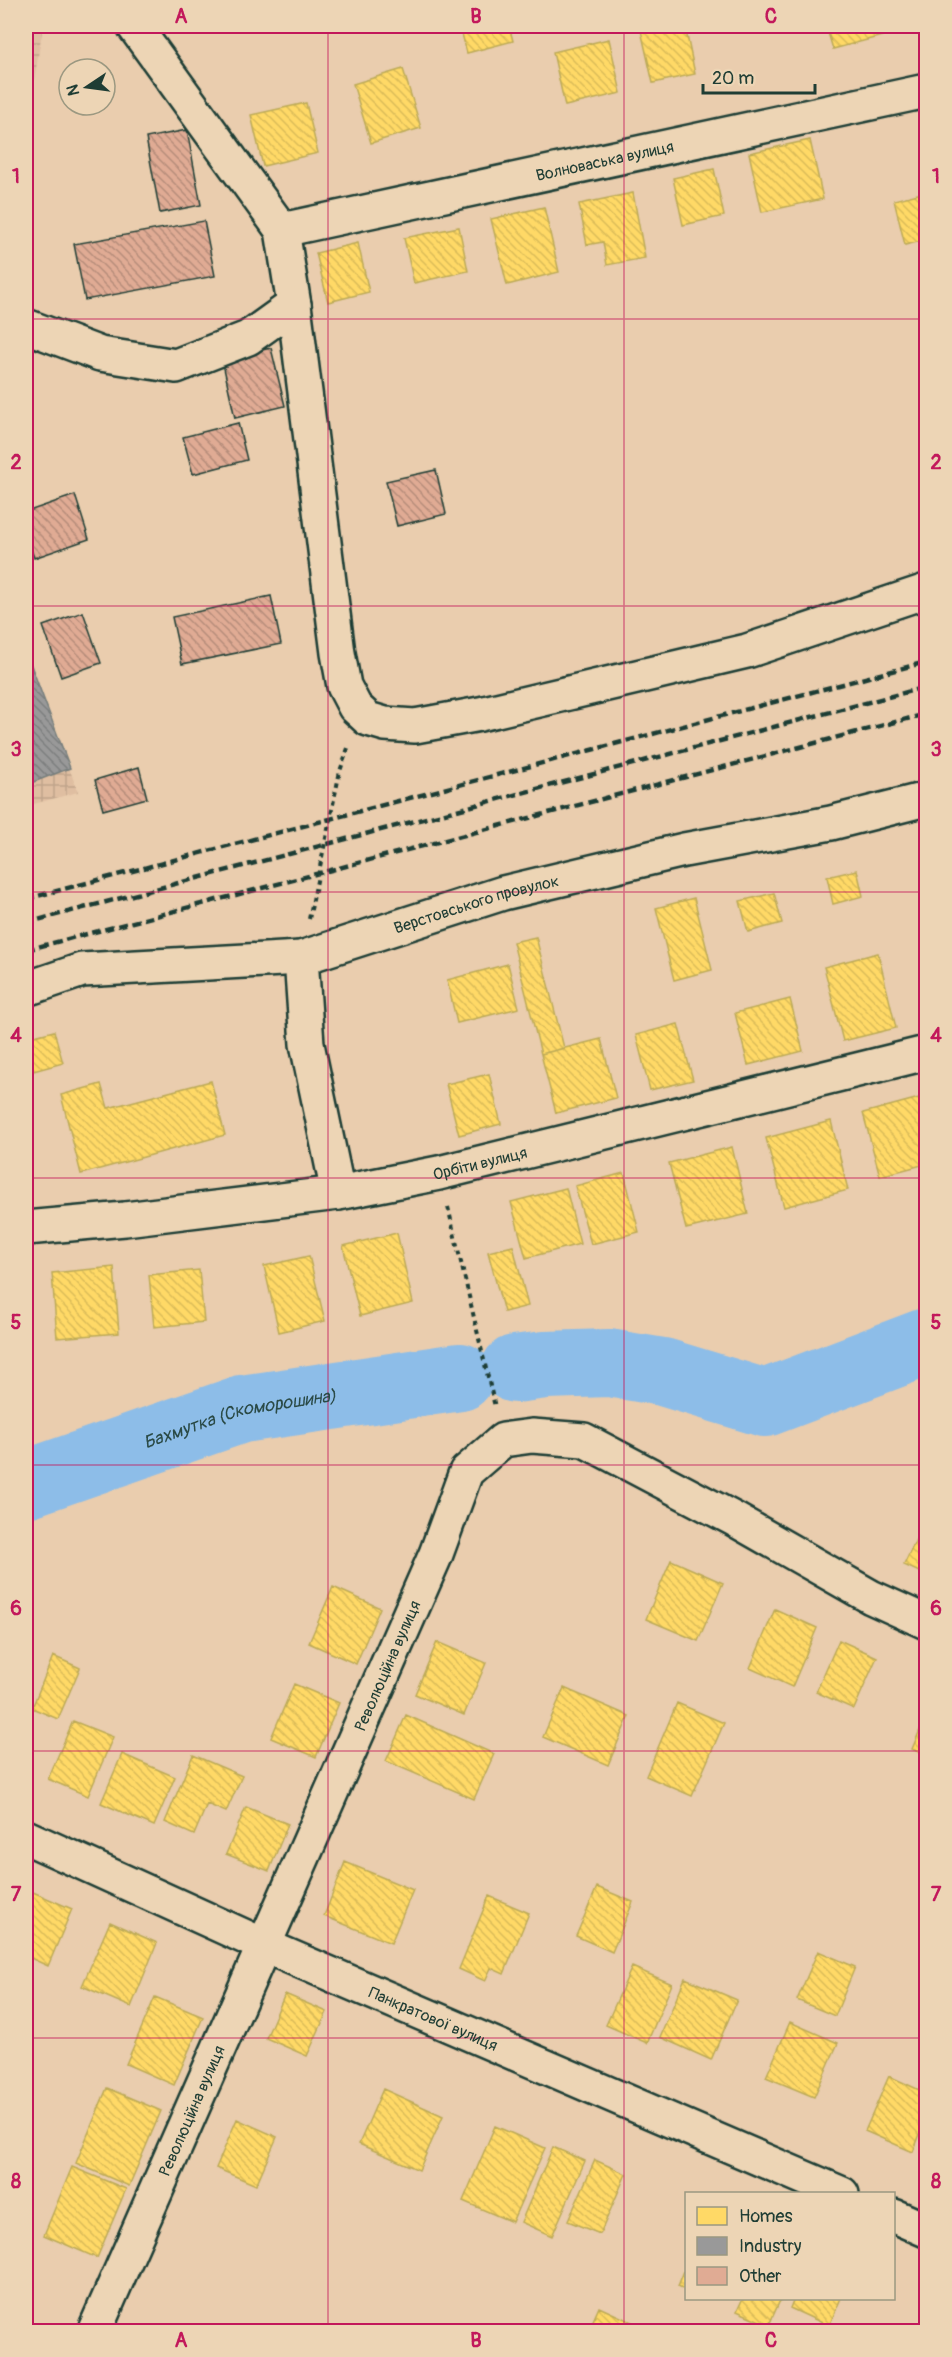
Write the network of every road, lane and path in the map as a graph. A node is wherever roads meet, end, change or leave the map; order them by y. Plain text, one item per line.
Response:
1 (134, 26) edge
2 (927, 91) edge
3 (282, 230) junction
4 (294, 305) junction
5 (26, 326) edge
6 (927, 591) edge
7 (368, 719) junction
8 (927, 799) edge
9 (301, 958) junction
10 (26, 989) edge
11 (927, 1053) edge
12 (440, 1173) junction
13 (338, 1193) junction
14 (26, 1228) edge
15 (503, 1440) junction
16 (927, 1622) edge
17 (26, 1837) edge
18 (263, 1945) junction
19 (840, 2192) edge
20 (895, 2216) edge
21 (927, 2230) edge
22 (94, 2331) edge

1 - 3 street
2 - 3 street, Волноваська вулиця
3 - 4 street
4 - 5 street
4 - 7 street
6 - 7 street
7 - 9 path
8 - 9 street, Верстовського провулок
9 - 10 street, Верстовського провулок
9 - 13 street
11 - 12 street, Орбіти вулиця
12 - 13 street, Орбіти вулиця
12 - 15 path
13 - 14 street, Орбіти вулиця
15 - 16 street
15 - 18 street, Революційна вулиця
17 - 18 street, Панкратової вулиця
18 - 19 street, Панкратової вулиця
18 - 22 street, Революційна вулиця
20 - 21 street

